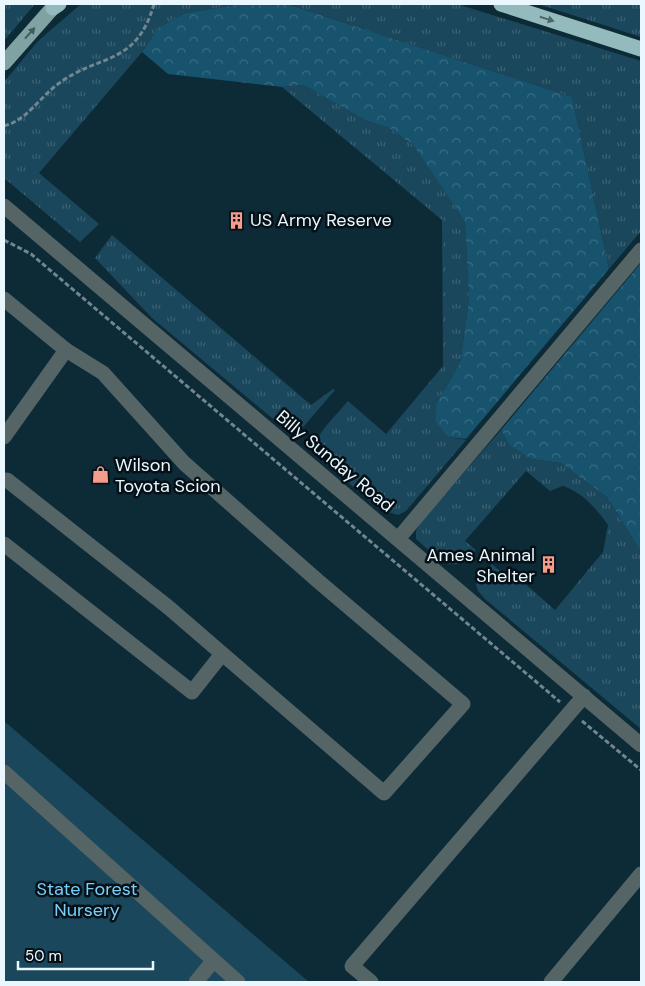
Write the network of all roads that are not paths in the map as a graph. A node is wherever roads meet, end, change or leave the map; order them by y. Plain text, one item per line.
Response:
1 (501, 4) edge
2 (56, 5) edge
3 (641, 50) edge
4 (4, 63) edge
5 (4, 206) edge
6 (641, 250) edge
7 (4, 299) edge
8 (66, 350) junction
9 (4, 437) edge
10 (7, 480) dead end
11 (398, 539) junction
12 (4, 544) edge
13 (222, 654) junction
14 (584, 696) junction
15 (641, 744) edge
16 (4, 772) edge
17 (641, 874) edge
18 (213, 961) junction
19 (196, 982) edge
20 (238, 982) edge
21 (371, 982) edge
22 (551, 982) edge

1 -> 3 highway
4 -> 2 main road
5 - 11 street, Billy Sunday Road
6 - 11 street
7 - 8 street
8 - 9 street
8 - 13 street
10 - 13 street
11 - 14 street, Billy Sunday Road
12 - 13 street
14 - 15 street, Billy Sunday Road
14 - 21 street
16 - 18 street
17 - 22 street
18 - 19 street
18 - 20 street

